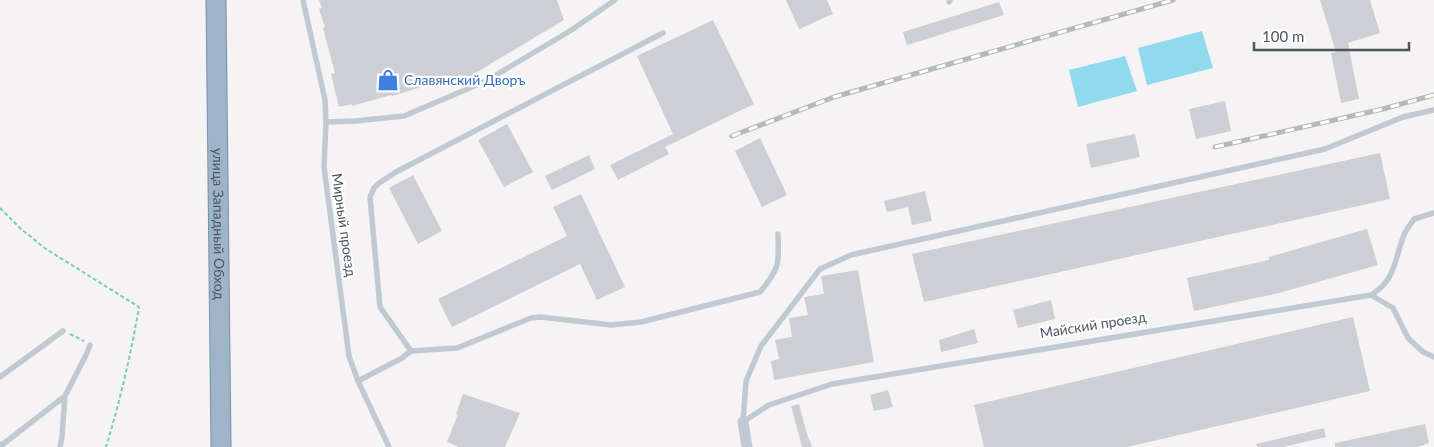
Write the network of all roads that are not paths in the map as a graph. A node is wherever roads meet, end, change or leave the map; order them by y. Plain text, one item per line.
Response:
1 (209, 0) edge
2 (216, 0) edge
3 (302, 0) edge
4 (615, 0) edge
5 (663, 33) dead end
6 (1434, 110) edge
7 (326, 122) junction
8 (1434, 213) edge
9 (778, 234) dead end
10 (1371, 294) junction
11 (63, 331) road end
12 (90, 344) road end
13 (411, 351) junction
14 (1434, 358) edge
15 (0, 377) edge
16 (358, 381) junction
17 (64, 396) junction
18 (743, 422) junction
19 (0, 444) edge
20 (60, 447) edge
21 (213, 447) edge
22 (221, 447) edge
23 (389, 447) edge
24 (747, 447) edge

1 - 21 highway, улица Западный Обход
2 - 22 highway, улица Западный Обход
3 - 7 lane, Мирный проезд
4 - 7 lane
5 - 13 lane
6 - 18 lane
7 - 16 lane, Мирный проезд
8 - 10 lane
9 - 13 lane
10 - 14 lane
10 - 18 lane, Майский проезд
11 - 15 lane
12 - 17 lane
13 - 16 lane
16 - 23 lane, Мирный проезд
17 - 19 lane
17 - 20 lane
18 - 24 street

